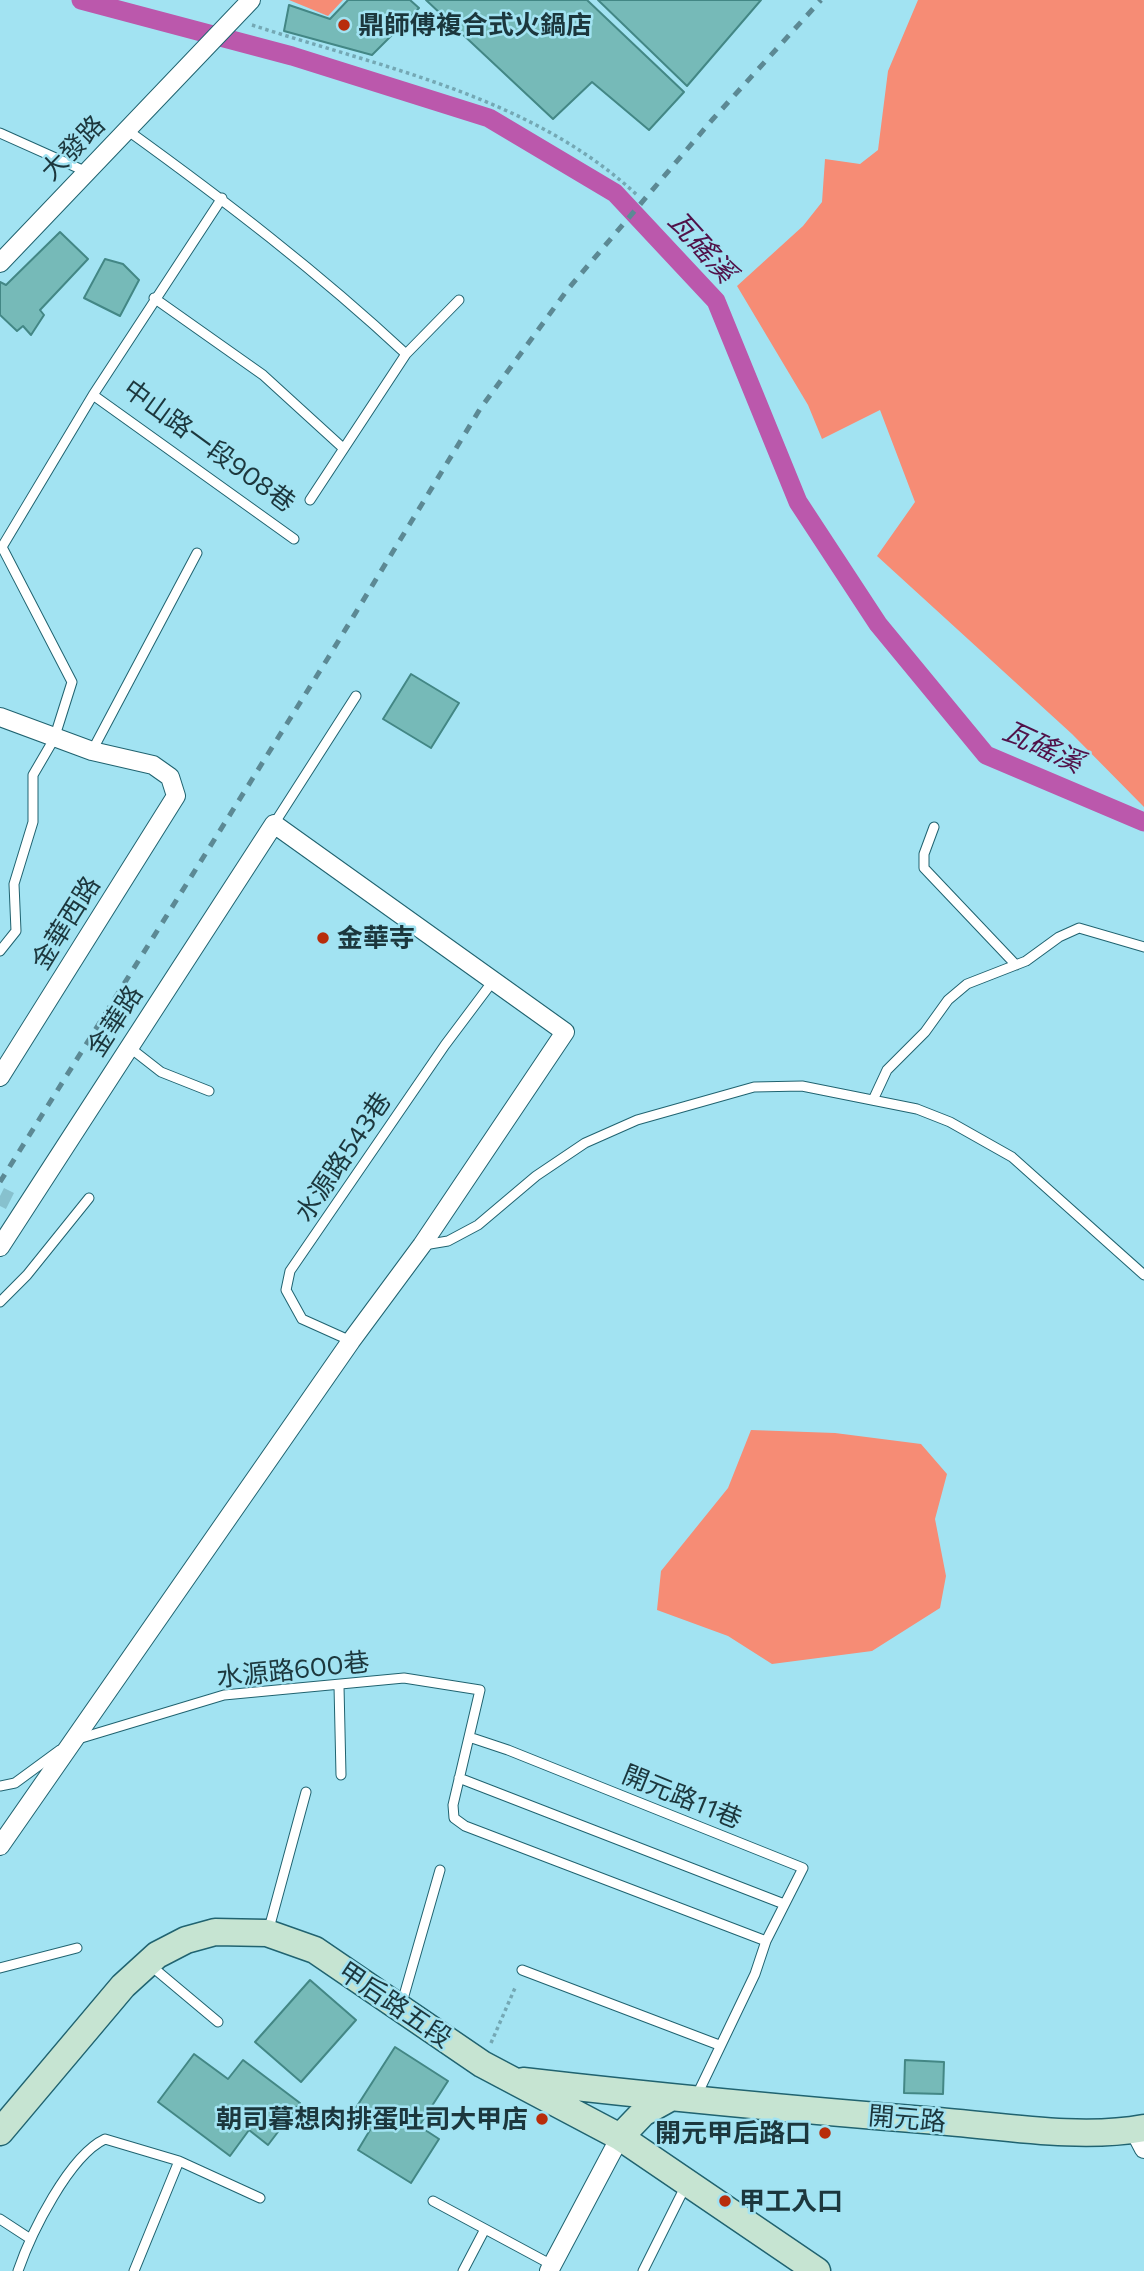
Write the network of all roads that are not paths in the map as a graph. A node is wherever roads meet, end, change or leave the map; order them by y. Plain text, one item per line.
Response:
1 (250, 1) edge
2 (127, 130) junction
3 (0, 133) edge
4 (86, 172) junction
5 (222, 198) junction
6 (0, 263) edge
7 (154, 298) junction
8 (459, 300) dead end
9 (406, 354) junction
10 (93, 395) junction
11 (343, 449) junction
12 (310, 500) dead end
13 (294, 539) dead end
14 (197, 553) dead end
15 (356, 696) dead end
16 (0, 717) edge
17 (54, 739) junction
18 (92, 751) junction
19 (274, 824) junction
20 (934, 827) dead end
21 (1144, 947) edge
22 (0, 951) edge
23 (1016, 965) junction
24 (493, 981) junction
25 (129, 1047) junction
26 (0, 1077) edge
27 (209, 1091) dead end
28 (873, 1100) junction
29 (89, 1198) dead end
30 (422, 1245) junction
31 (0, 1247) edge
32 (1144, 1275) edge
33 (0, 1302) edge
34 (351, 1341) junction
35 (339, 1686) junction
36 (469, 1737) junction
37 (74, 1740) junction
38 (341, 1775) dead end
39 (459, 1778) junction
40 (0, 1786) edge
41 (306, 1792) dead end
42 (0, 1846) edge
43 (440, 1870) dead end
44 (785, 1904) junction
45 (267, 1934) junction
46 (766, 1941) junction
47 (77, 1948) dead end
48 (148, 1963) junction
49 (0, 1968) edge
50 (522, 1970) dead end
51 (400, 2009) junction
52 (218, 2022) dead end
53 (719, 2045) junction
54 (508, 2079) junction
55 (682, 2099) junction
56 (0, 2132) edge
57 (1141, 2136) edge
58 (620, 2137) junction
59 (179, 2161) junction
60 (687, 2183) junction
61 (260, 2198) dead end
62 (433, 2201) dead end
63 (0, 2219) edge
64 (485, 2228) junction
65 (29, 2238) junction
66 (551, 2268) edge
67 (18, 2271) edge
68 (134, 2271) edge
69 (463, 2271) edge
70 (643, 2271) edge
71 (817, 2271) edge

1 - 2 street, 大發路
2 - 4 street, 大發路
2 - 5 lane
3 - 4 lane
4 - 6 street, 大發路
5 - 7 lane, 中山路一段908巷
5 - 9 lane
7 - 10 lane, 中山路一段908巷
7 - 11 lane
8 - 9 lane, 中山路一段908巷
9 - 11 lane, 中山路一段908巷
10 - 13 lane, 中山路一段908巷
10 - 17 lane, 中山路一段908巷
11 - 12 lane, 中山路一段908巷
14 - 18 lane
15 - 19 lane
16 - 17 street
17 - 18 street
17 - 22 lane, 中山路一段908巷
18 - 26 street, 金華西路
19 - 24 street
19 - 25 street, 金華路
20 - 23 lane
21 - 23 lane
23 - 28 lane
24 - 30 street
24 - 34 lane, 水源路543巷
25 - 27 lane
25 - 31 street, 金華路
28 - 30 lane
28 - 32 lane
29 - 33 lane
30 - 34 street
34 - 37 street
35 - 36 lane, 水源路600巷
35 - 37 lane, 水源路600巷
35 - 38 lane
36 - 39 lane
36 - 44 lane, 開元路11巷
37 - 40 lane, 水源路600巷
37 - 42 street
39 - 44 lane
39 - 46 lane
41 - 45 lane
43 - 51 lane
44 - 46 lane, 開元路11巷
45 - 48 main road, 甲后路五段
45 - 51 main road, 甲后路五段
46 - 53 lane, 開元路11巷
47 - 49 lane
48 - 52 lane
48 - 56 main road, 甲后路五段
50 - 53 lane
51 - 54 main road, 甲后路五段
53 - 55 lane, 開元路11巷
54 - 55 main road, 開元路
54 - 58 main road, 甲后路五段
55 - 57 main road, 開元路
55 - 58 main road
58 - 60 main road, 甲后路五段
58 - 66 street
59 - 61 lane
59 - 65 lane
59 - 68 lane
60 - 70 lane
60 - 71 main road, 甲后路五段
62 - 64 lane
63 - 65 lane
64 - 66 lane
64 - 69 lane
65 - 67 lane

